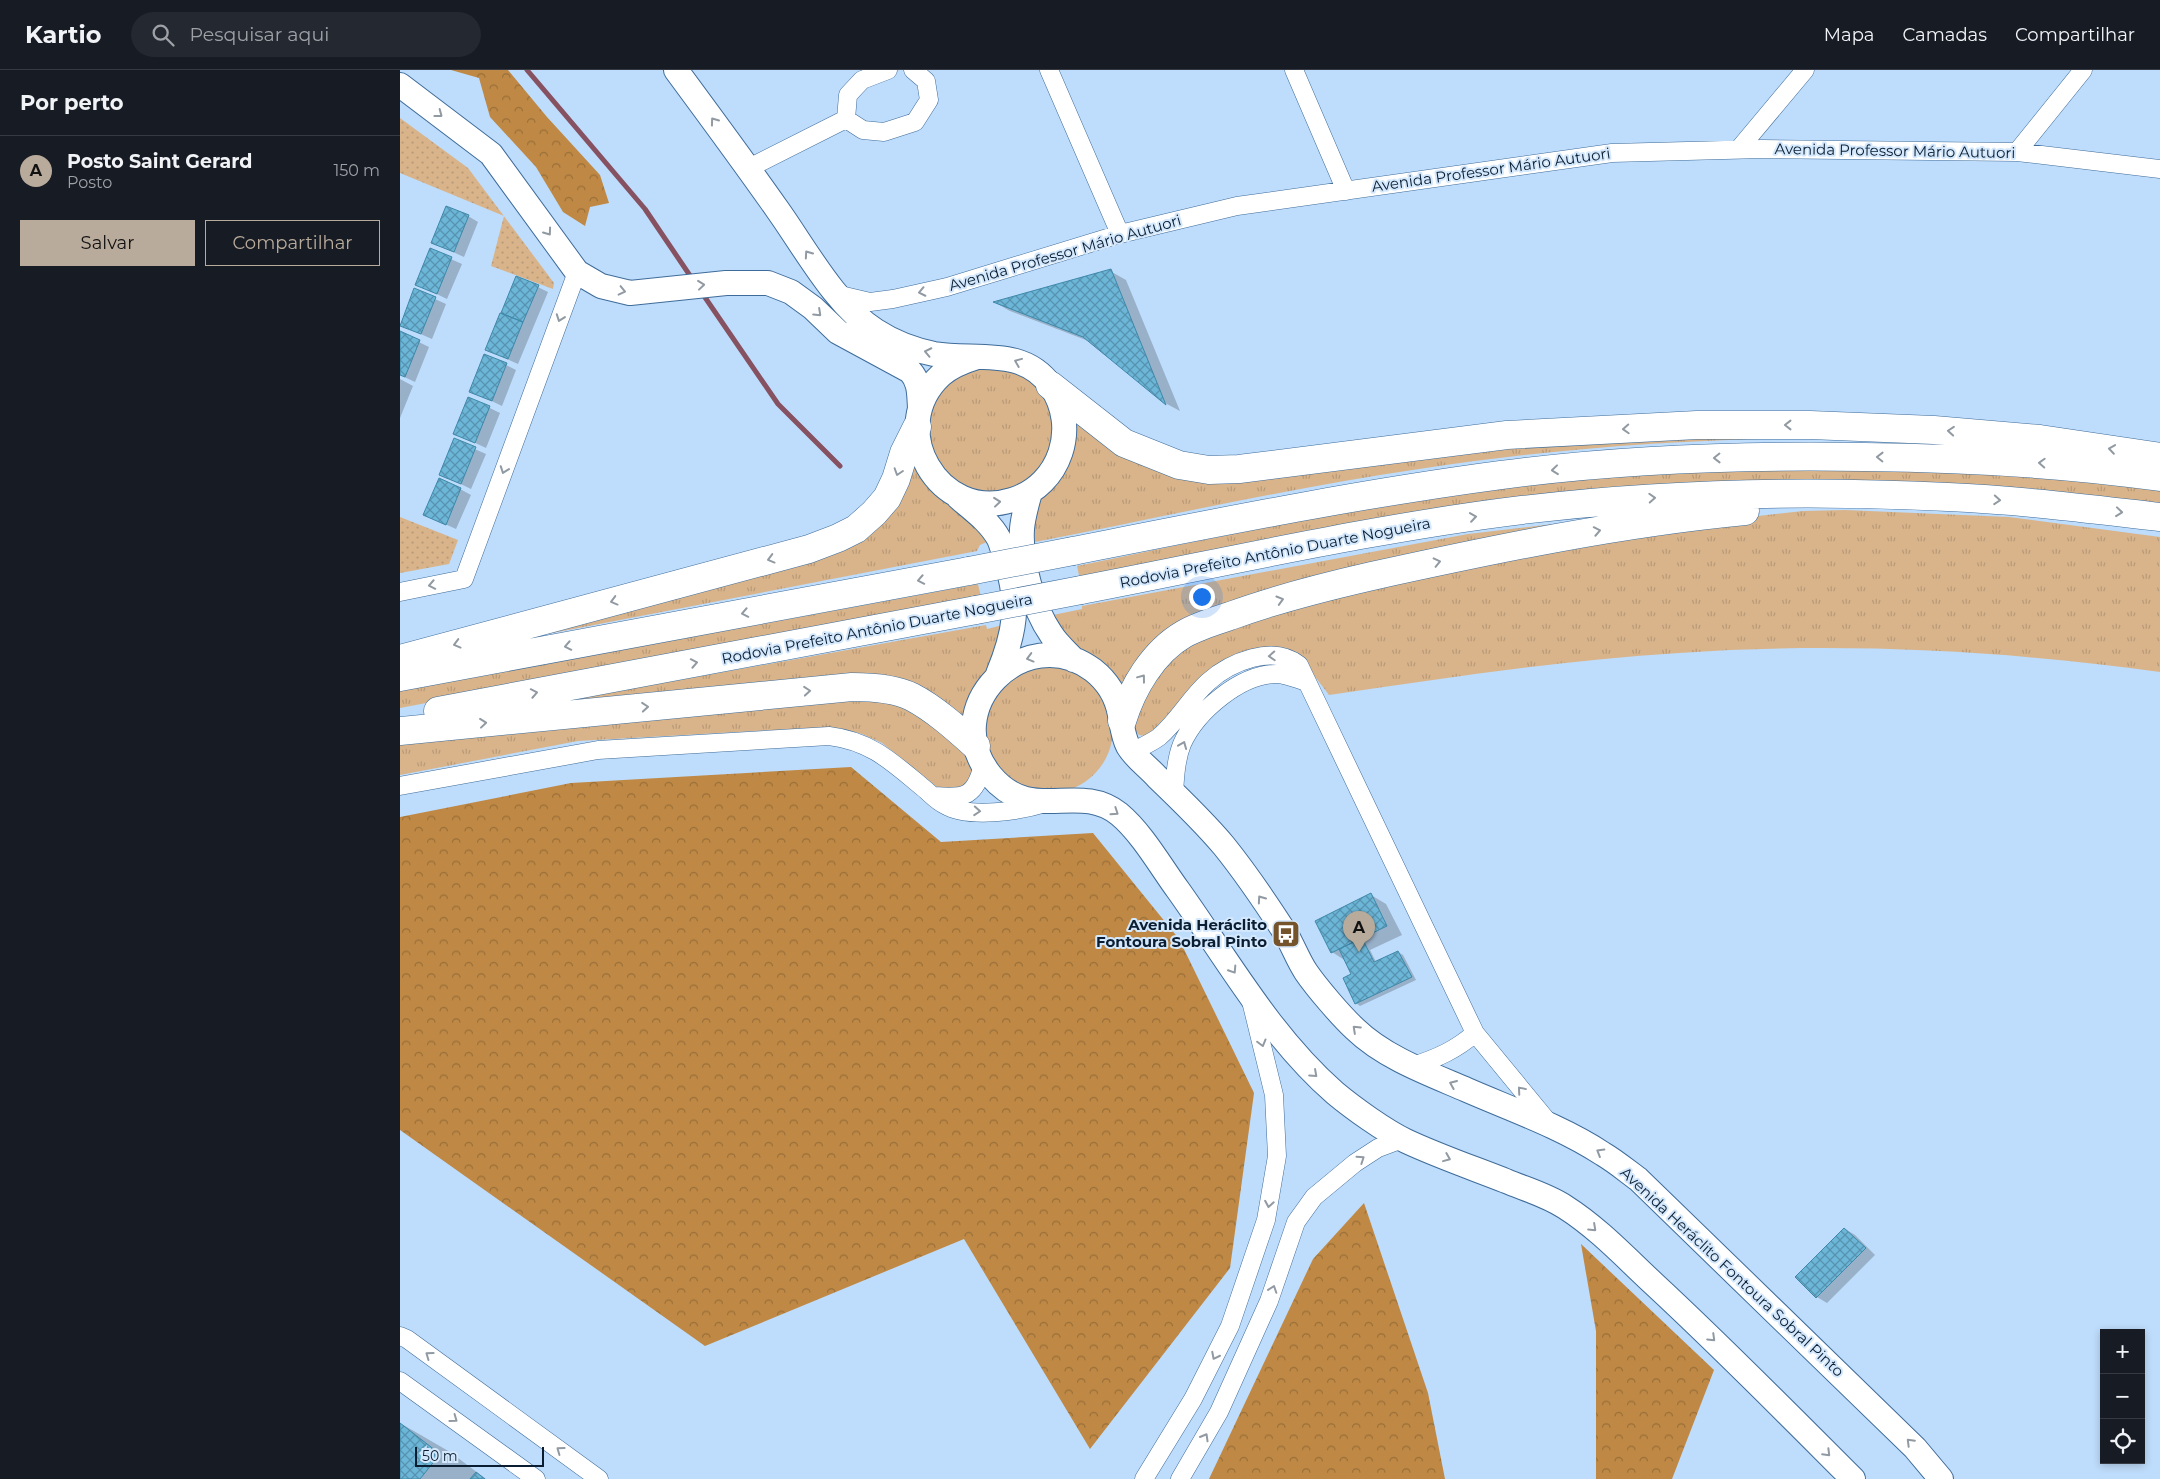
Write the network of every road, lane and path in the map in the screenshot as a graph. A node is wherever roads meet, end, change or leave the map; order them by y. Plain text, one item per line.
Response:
1 (676, 70) edge
2 (888, 70) edge
3 (913, 70) edge
4 (1049, 70) edge
5 (1294, 70) edge
6 (1805, 70) edge
7 (2083, 70) edge
8 (400, 85) edge
9 (846, 119) junction
10 (1738, 150) junction
11 (2016, 152) junction
12 (749, 168) junction
13 (2160, 169) edge
14 (1346, 191) junction
15 (1120, 234) junction
16 (577, 272) junction
17 (836, 294) junction
18 (977, 357) junction
19 (1050, 384) junction
20 (918, 417) junction
21 (2160, 458) edge
22 (2160, 477) edge
23 (1030, 492) junction
24 (954, 493) junction
25 (1948, 497) junction
26 (2160, 517) edge
27 (400, 592) edge
28 (400, 659) edge
29 (1074, 660) junction
30 (998, 674) junction
31 (400, 677) edge
32 (1307, 682) junction
33 (400, 718) edge
34 (1122, 726) junction
35 (400, 731) edge
36 (1132, 752) junction
37 (980, 756) junction
38 (400, 786) edge
39 (1174, 793) junction
40 (932, 795) junction
41 (1059, 801) junction
42 (1249, 996) junction
43 (1475, 1033) junction
44 (1413, 1066) junction
45 (1552, 1127) junction
46 (1402, 1139) junction
47 (400, 1336) edge
48 (400, 1381) edge
49 (590, 1476) edge
50 (536, 1479) edge
51 (1144, 1479) edge
52 (1180, 1479) edge
53 (1853, 1479) edge
54 (1941, 1479) edge

12 -> 1 street
2 - 9 street
3 - 9 street
4 - 15 street
5 - 14 street
6 - 10 street
7 - 11 street
8 -> 16 street
9 - 12 street
10 - 11 street, Avenida Professor Mário Autuori
10 - 14 street, Avenida Professor Mário Autuori
11 - 13 street, Avenida Professor Mário Autuori
17 -> 12 street
14 - 15 street, Avenida Professor Mário Autuori
15 -> 17 street, Avenida Professor Mário Autuori
16 -> 20 street
16 -> 27 street
18 -> 17 street
19 -> 18 street
18 - 20 street
21 -> 19 highway
19 - 23 street
20 - 24 street
20 -> 28 highway
22 -> 31 highway, bridge
24 -> 23 street
23 - 29 street
24 - 30 street
25 -> 26 highway, Rodovia Prefeito Antônio Duarte Nogueira
33 -> 25 highway, Rodovia Prefeito Antônio Duarte Nogueira, bridge
34 -> 25 highway
29 -> 30 street
29 - 34 street, Avenida Heráclito Fontoura Sobral Pinto
30 - 37 street
32 -> 36 street
39 -> 32 street
32 - 43 street
34 - 36 street, Avenida Heráclito Fontoura Sobral Pinto
35 -> 37 highway
36 - 39 street, Avenida Heráclito Fontoura Sobral Pinto
37 - 40 street
37 - 41 street
38 - 40 street
44 -> 39 street, Avenida Heráclito Fontoura Sobral Pinto
40 -> 41 street
41 -> 42 street
42 -> 46 street
42 -> 51 street
43 - 44 street
45 -> 43 street
45 -> 44 street, Avenida Heráclito Fontoura Sobral Pinto
54 -> 45 street, Avenida Heráclito Fontoura Sobral Pinto
52 -> 46 street
46 -> 53 street
49 -> 47 street
48 -> 50 street

